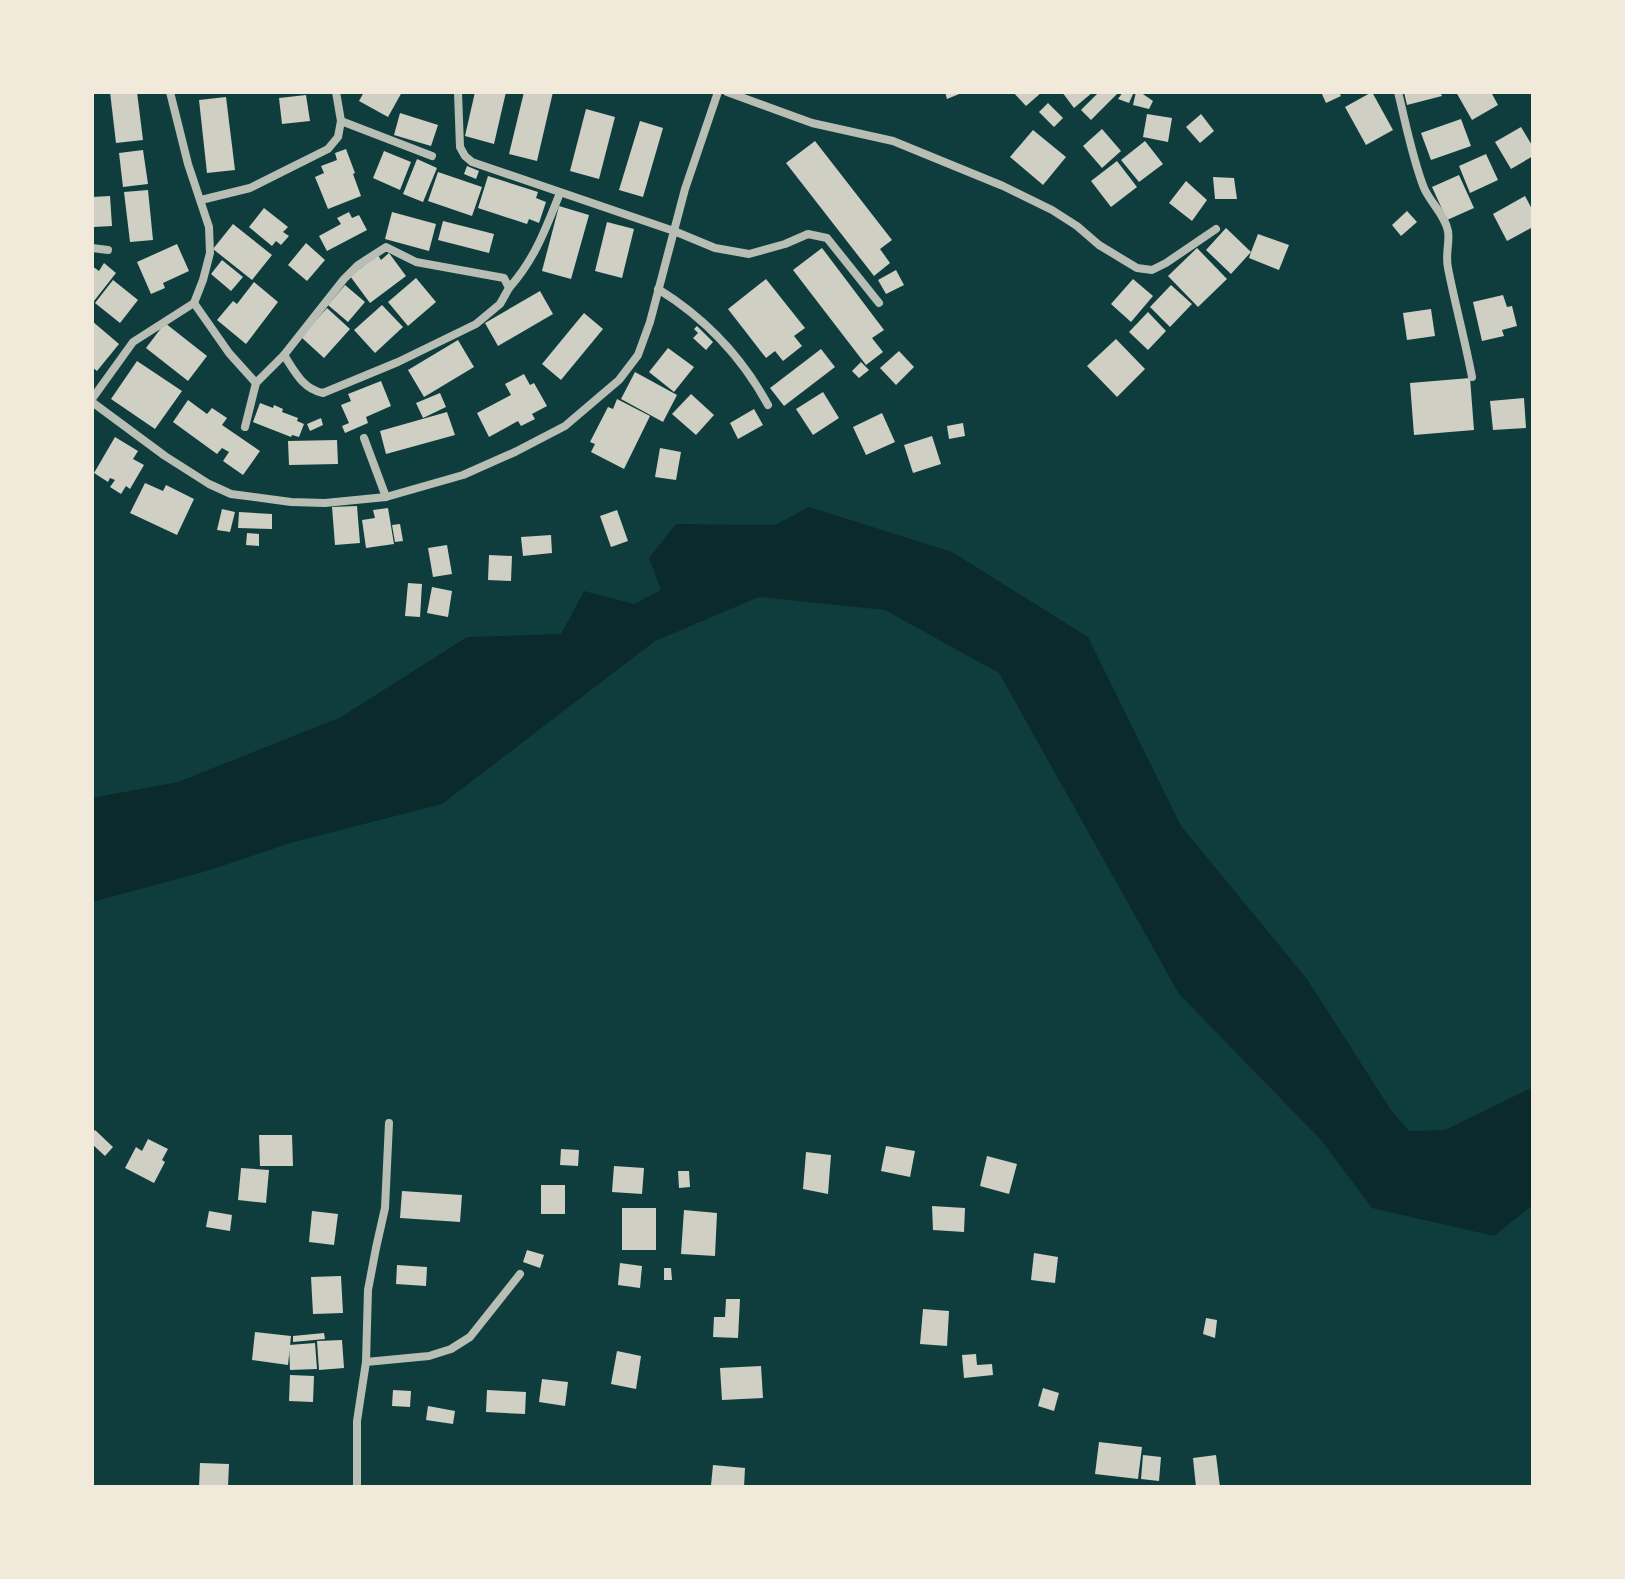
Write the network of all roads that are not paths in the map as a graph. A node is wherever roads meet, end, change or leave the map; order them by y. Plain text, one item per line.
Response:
1 (170, 92) edge
2 (336, 92) edge
3 (458, 92) edge
4 (718, 92) edge
5 (727, 92) edge
6 (1398, 92) edge
7 (341, 121) junction
8 (432, 156) dead end
9 (560, 193) junction
10 (201, 200) junction
11 (1216, 229) dead end
12 (674, 231) junction
13 (92, 248) edge
14 (108, 250) dead end
15 (509, 288) junction
16 (658, 289) junction
17 (194, 303) junction
18 (879, 303) dead end
19 (284, 355) junction
20 (1472, 377) dead end
21 (256, 383) junction
22 (92, 401) edge
23 (768, 405) dead end
24 (245, 427) dead end
25 (364, 438) dead end
26 (386, 497) junction
27 (389, 1123) dead end
28 (520, 1274) dead end
29 (366, 1362) junction
30 (357, 1487) edge

1 - 10 street
2 - 7 street
3 - 9 street
4 - 12 street
5 - 11 street
6 - 20 street
7 - 8 street
7 - 10 street
9 - 12 street
9 - 15 street
10 - 17 street
12 - 16 street
12 - 18 street
13 - 14 street
15 - 19 street
15 - 19 street
16 - 23 street
16 - 26 street
17 - 21 street
17 - 22 street
19 - 21 street
21 - 24 street
22 - 26 street
25 - 26 street
27 - 29 street
28 - 29 street
29 - 30 street

